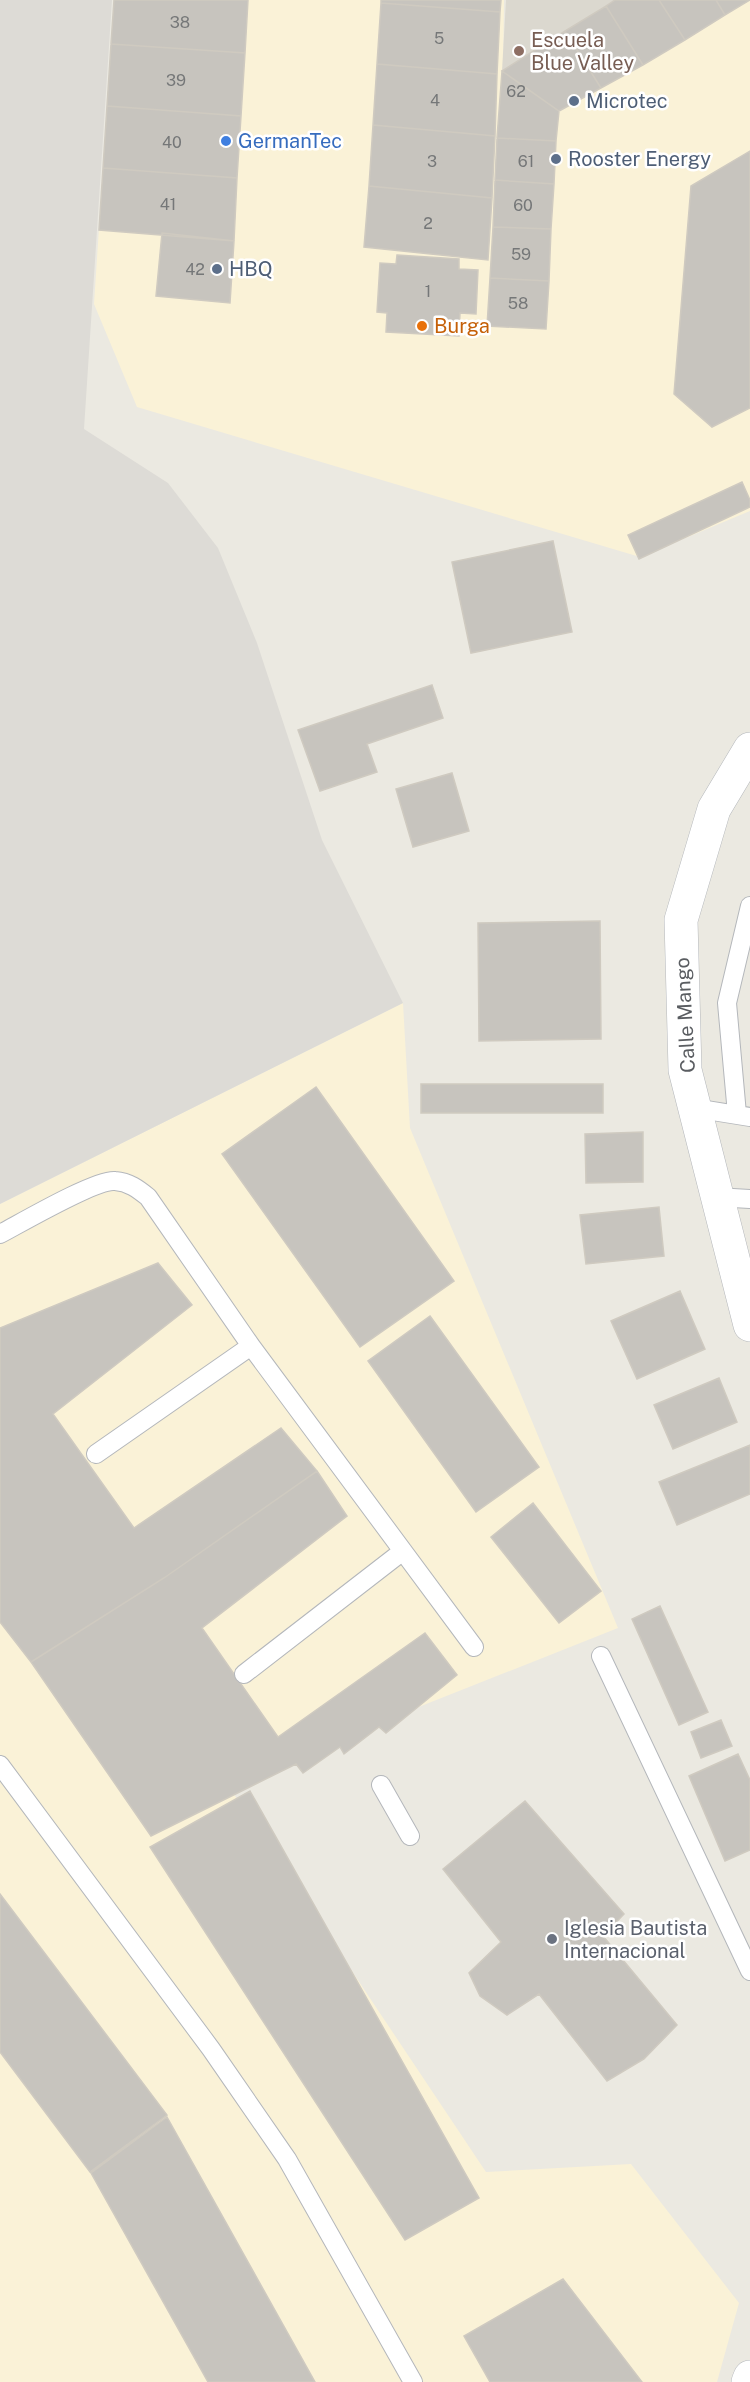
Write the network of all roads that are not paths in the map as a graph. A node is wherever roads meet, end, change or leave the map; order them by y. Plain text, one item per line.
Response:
1 (750, 749) edge
2 (750, 906) edge
3 (694, 1108) junction
4 (743, 1115) edge
5 (716, 1197) junction
6 (750, 1199) edge
7 (0, 1233) edge
8 (750, 1325) edge
9 (252, 1346) junction
10 (96, 1454) dead end
11 (404, 1551) junction
12 (474, 1647) dead end
13 (601, 1656) dead end
14 (244, 1674) dead end
15 (0, 1765) edge
16 (381, 1785) dead end
17 (410, 1836) dead end
18 (750, 1971) edge
19 (750, 2377) edge
20 (413, 2382) edge
21 (748, 2382) edge

1 - 3 street, Calle Mango
2 - 4 lane
3 - 4 lane
3 - 5 street, Calle Mango
5 - 6 lane
5 - 8 street, Calle Mango
7 - 9 lane
9 - 10 lane
9 - 11 lane
11 - 12 lane
11 - 14 lane
13 - 18 lane
15 - 20 lane
16 - 17 lane
19 - 21 street

